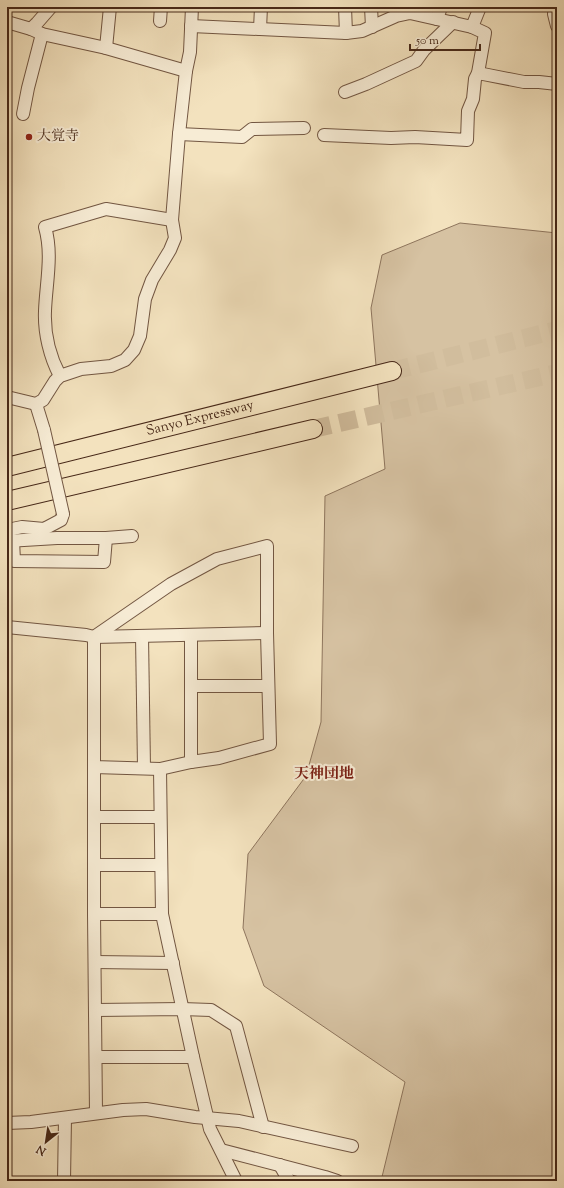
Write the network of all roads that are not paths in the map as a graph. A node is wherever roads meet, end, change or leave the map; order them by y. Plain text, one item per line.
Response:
1 (51, 7) edge
2 (110, 7) edge
3 (161, 7) edge
4 (192, 7) edge
5 (261, 7) edge
6 (345, 7) edge
7 (371, 7) edge
8 (441, 7) edge
9 (480, 7) edge
10 (555, 7) edge
11 (438, 19) junction
12 (160, 21) dead end
13 (7, 22) edge
14 (453, 22) junction
15 (191, 26) junction
16 (557, 26) edge
17 (372, 27) junction
18 (472, 27) junction
19 (31, 29) junction
20 (260, 29) junction
21 (346, 33) junction
22 (42, 34) junction
23 (106, 48) junction
24 (186, 71) junction
25 (478, 73) junction
26 (557, 84) edge
27 (345, 92) dead end
28 (23, 114) dead end
29 (304, 128) dead end
30 (179, 134) junction
31 (324, 135) dead end
32 (172, 220) junction
33 (392, 371) tunnel mouth
34 (60, 376) junction
35 (7, 397) edge
36 (36, 404) junction
37 (313, 429) tunnel mouth
38 (7, 467) edge
39 (7, 501) edge
40 (132, 536) dead end
41 (9, 537) edge
42 (106, 538) junction
43 (7, 627) edge
44 (267, 633) junction
45 (191, 635) junction
46 (142, 636) junction
47 (94, 637) junction
48 (191, 686) junction
49 (268, 686) junction
50 (191, 762) junction
51 (94, 767) junction
52 (144, 768) junction
53 (160, 769) junction
54 (94, 817) junction
55 (160, 817) junction
56 (94, 865) junction
57 (161, 865) junction
58 (94, 914) junction
59 (162, 914) junction
60 (95, 962) junction
61 (173, 963) junction
62 (182, 1009) junction
63 (96, 1010) junction
64 (193, 1057) junction
65 (96, 1058) junction
66 (96, 1113) junction
67 (65, 1118) junction
68 (207, 1118) junction
69 (7, 1123) edge
70 (263, 1127) junction
71 (352, 1146) dead end
72 (221, 1150) junction
73 (280, 1165) junction
74 (64, 1181) edge
75 (236, 1181) edge
76 (289, 1181) edge
77 (337, 1181) edge

1 - 19 street
2 - 23 street
3 - 12 street
4 - 15 street
5 - 20 street
6 - 21 street
7 - 17 street
8 - 11 street
9 - 18 street
10 - 16 street
11 - 14 street
11 - 17 street
13 - 19 street
14 - 18 street
14 - 27 street
15 - 20 street
15 - 24 street
17 - 21 street
18 - 25 street
19 - 22 street
20 - 21 street
22 - 23 street
22 - 28 street
23 - 24 street
24 - 30 street
25 - 26 street
25 - 31 street
29 - 30 street
30 - 32 street
32 - 34 street
32 - 34 street
33 - 38 highway, Sanyo Expressway
34 - 36 street
35 - 36 street
36 - 41 street, bridge
37 - 39 highway
40 - 42 street
41 - 42 street
41 - 42 street
43 - 47 street
44 - 45 street
44 - 47 street
44 - 49 street
45 - 46 street
45 - 48 street
46 - 47 street
46 - 52 street
47 - 51 street
48 - 49 street
48 - 50 street
49 - 50 street
50 - 53 street
51 - 52 street
51 - 54 street
52 - 53 street
53 - 55 street
54 - 55 street
54 - 56 street
55 - 57 street
56 - 57 street
56 - 58 street
57 - 59 street
58 - 59 street
58 - 60 street
59 - 61 street
60 - 61 street
60 - 63 street
61 - 62 street
62 - 63 street
62 - 64 street
62 - 70 street
63 - 65 street
64 - 65 street
64 - 68 street
65 - 66 street
66 - 67 street
66 - 68 street
67 - 69 street
67 - 74 street
68 - 70 street
68 - 72 street
70 - 71 street
72 - 73 street
72 - 75 street
73 - 76 street
73 - 77 street

